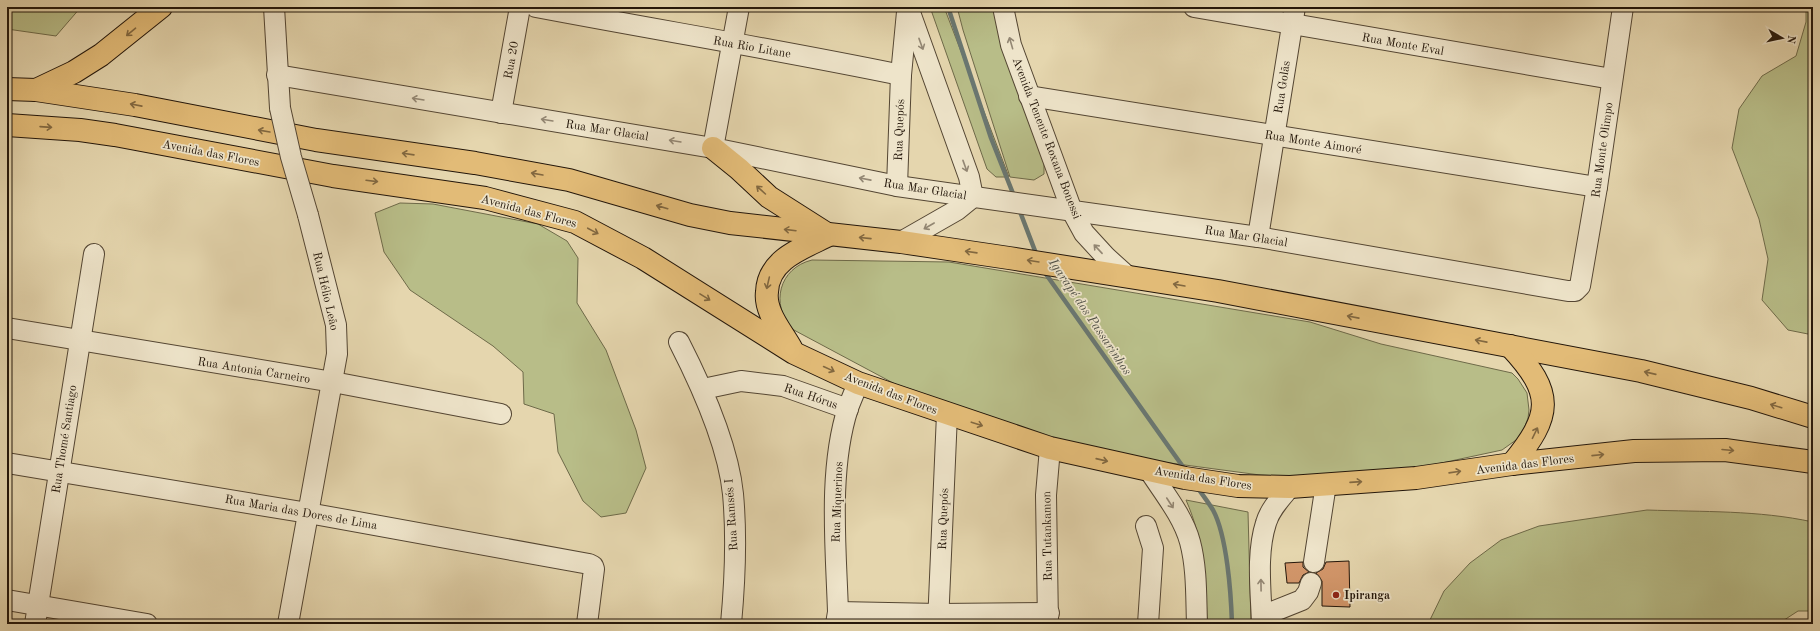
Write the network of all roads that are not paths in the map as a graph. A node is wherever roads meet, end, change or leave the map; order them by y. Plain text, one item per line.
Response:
1 (161, 7) edge
2 (274, 7) edge
3 (520, 7) edge
4 (536, 7) edge
5 (739, 7) edge
6 (908, 7) edge
7 (1003, 7) edge
8 (1194, 7) edge
9 (1623, 7) edge
10 (1293, 16) edge
11 (732, 44) junction
12 (276, 75) junction
13 (901, 75) junction
14 (1612, 79) junction
15 (7, 89) edge
16 (36, 90) junction
17 (1030, 96) junction
18 (502, 113) junction
19 (7, 125) edge
20 (1275, 136) junction
21 (713, 148) junction
22 (897, 186) junction
23 (1597, 187) junction
24 (973, 197) junction
25 (1072, 211) junction
26 (829, 234) junction
27 (1258, 237) junction
28 (900, 242) junction
29 (94, 254) dead end
30 (1127, 276) junction
31 (1575, 291) joint
32 (7, 328) edge
33 (80, 342) junction
34 (680, 342) dead end
35 (1510, 346) junction
36 (794, 353) junction
37 (333, 382) junction
38 (858, 383) junction
39 (703, 389) junction
40 (848, 409) junction
41 (501, 414) dead end
42 (947, 414) junction
43 (1813, 417) edge
44 (1050, 448) junction
45 (1813, 462) edge
46 (7, 463) edge
47 (1512, 464) junction
48 (1149, 470) junction
49 (58, 471) junction
50 (1326, 484) junction
51 (1290, 487) junction
52 (308, 513) junction
53 (1146, 526) dead end
54 (1314, 562) dead end
55 (1311, 583) dead end
56 (7, 600) edge
57 (36, 615) edge
58 (837, 618) edge
59 (939, 619) edge
60 (1048, 619) edge
61 (1262, 620) edge
62 (147, 624) edge
63 (288, 624) edge
64 (587, 624) edge
65 (731, 624) edge
66 (1148, 624) edge
67 (1197, 624) edge

1 -> 16 main road
2 - 12 street, Rua Hélio Leão
3 - 18 street, Rua 20
4 - 11 street, Rua Rio Litane
5 - 11 street
6 - 13 street
6 -> 24 street
17 -> 7 street, Avenida Tenente Roxana Bonessi
8 - 10 street, Rua Monte Eval
9 - 14 street, Rua Monte Olimpo
10 - 14 street, Rua Monte Eval
10 - 20 street, Rua Golãs
11 - 13 street, Rua Rio Litane
11 - 21 street
18 -> 12 street, Rua Mar Glacial
12 - 37 street, Rua Hélio Leão, bridge
13 - 22 street, Rua Quepós
14 - 23 street, Rua Monte Olimpo
15 - 16 main road
26 -> 16 main road
17 - 20 street, Rua Monte Aimoré
17 - 25 street, Avenida Tenente Roxana Bonessi
21 -> 18 street, Rua Mar Glacial
19 -> 36 main road, Avenida das Flores
20 - 23 street, Rua Monte Aimoré
20 - 27 street, Rua Golãs
22 -> 21 street, Rua Mar Glacial
26 -> 21 main road
22 - 24 street, Rua Mar Glacial
23 - 31 street, Rua Monte Olimpo
24 - 25 street, Rua Mar Glacial
24 -> 28 street
25 - 27 street, Rua Mar Glacial
30 -> 25 street, Avenida Tenente Roxana Bonessi
28 -> 26 main road
26 -> 36 main road
27 - 31 street, Rua Mar Glacial
30 -> 28 main road
29 - 33 street, Rua Thomé Santiago
35 -> 30 main road
32 - 33 street, Rua Antonia Carneiro
33 - 37 street, Rua Antonia Carneiro
33 - 49 street, Rua Thomé Santiago
34 - 39 street, Rua Ramsés I
43 -> 35 main road
47 -> 35 main road
36 -> 38 main road, Avenida das Flores
37 - 41 street, Rua Antonia Carneiro
37 - 52 street, Rua Hélio Leão
38 - 40 street, Rua Miquerinos
38 - 42 main road, Avenida das Flores
39 - 40 street, Rua Hórus
39 - 65 street, Rua Ramsés I
40 - 58 street, Rua Miquerinos
42 -> 44 main road, Avenida das Flores
42 - 59 street, Rua Quepós
44 -> 48 main road, Avenida das Flores
44 - 60 street, Rua Tutankamon
47 -> 45 main road, Avenida das Flores
46 - 49 street, Rua Maria das Dores de Lima
50 -> 47 main road, Avenida das Flores
48 - 51 main road, Avenida das Flores
48 -> 67 street
49 - 52 street, Rua Maria das Dores de Lima
49 - 57 street, Rua Thomé Santiago
50 - 51 main road, Avenida das Flores
50 - 54 street
61 -> 51 street
52 - 63 street, Rua Hélio Leão
52 - 64 street, Rua Maria das Dores de Lima
53 - 66 street
55 - 61 street
56 - 57 street
57 - 62 street
58 - 59 street
59 - 60 street

